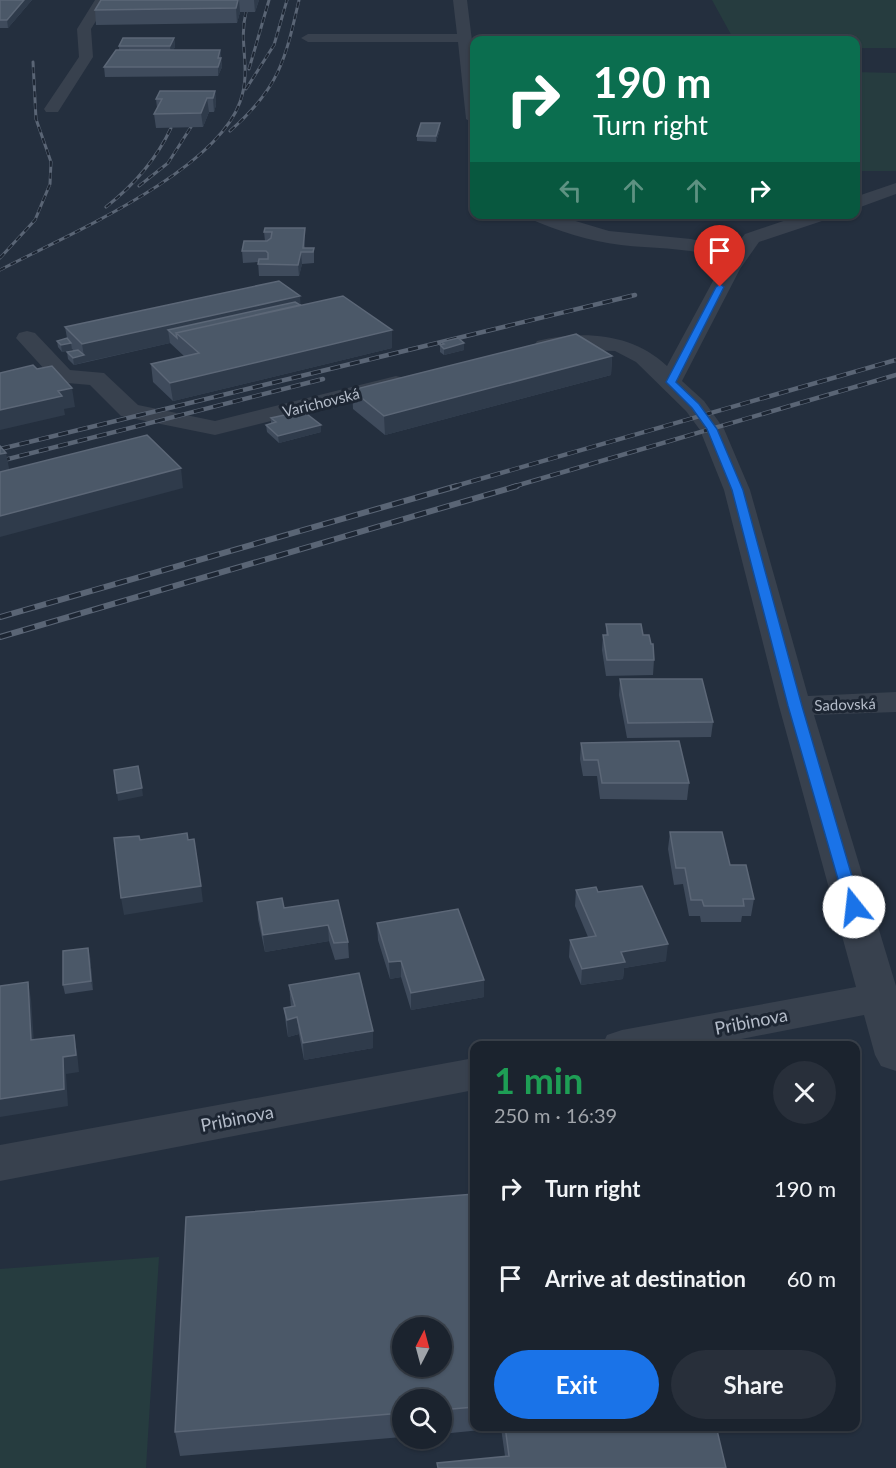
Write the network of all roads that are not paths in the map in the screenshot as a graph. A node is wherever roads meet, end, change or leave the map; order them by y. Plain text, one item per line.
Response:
1 (102, 0) edge
2 (460, 0) edge
3 (308, 38) dead end
4 (464, 38) junction
5 (470, 86) edge
6 (52, 109) dead end
7 (896, 188) edge
8 (860, 201) edge
9 (546, 219) edge
10 (809, 219) edge
11 (730, 268) junction
12 (27, 338) dead end
13 (527, 350) edge
14 (423, 376) edge
15 (670, 382) junction
16 (896, 702) edge
17 (795, 706) junction
18 (879, 997) junction
19 (648, 1041) edge
20 (896, 1055) edge
21 (470, 1075) edge
22 (0, 1163) edge

1 - 6 street
2 - 4 street
3 - 4 street
4 - 5 street
7 - 8 street
9 - 11 street
10 - 11 street
11 - 15 street
12 - 14 street, Varichovská
13 - 15 street
15 - 17 street
16 - 17 street, Sadovská
17 - 18 street
18 - 19 street, Pribinova
18 - 20 street
21 - 22 street, Pribinova

